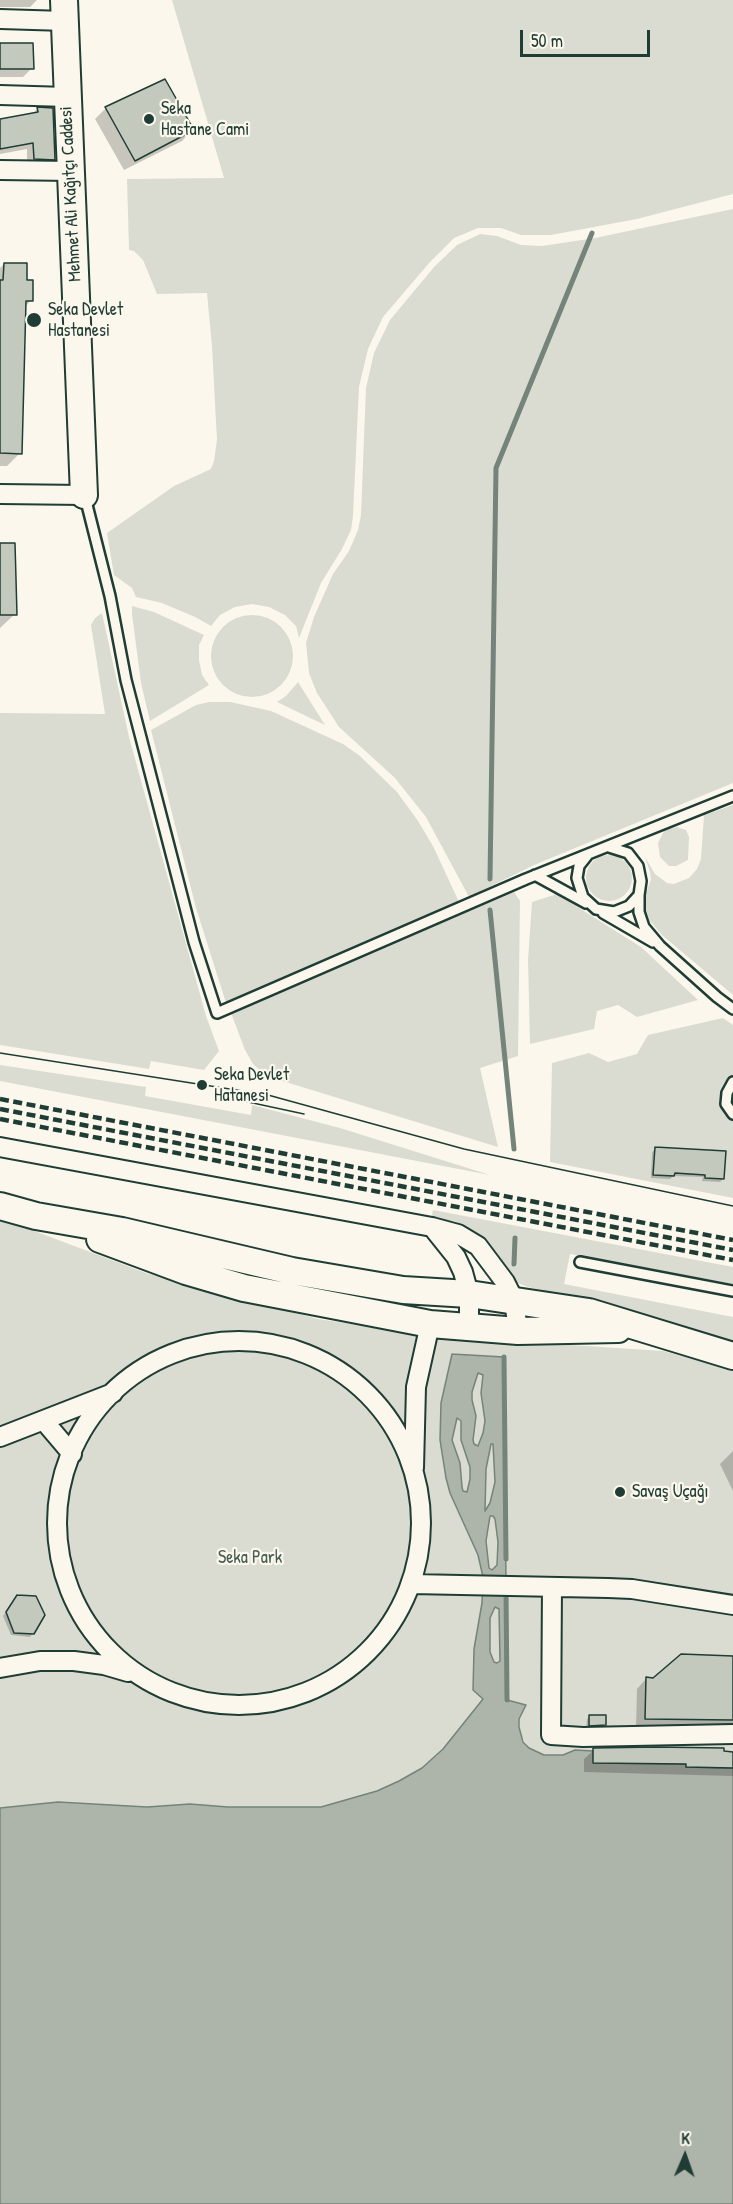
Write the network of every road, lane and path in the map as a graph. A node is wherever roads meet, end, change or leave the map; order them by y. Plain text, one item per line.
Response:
1 (65, 10) edge
2 (0, 19) edge
3 (0, 96) edge
4 (67, 97) junction
5 (0, 170) edge
6 (71, 171) junction
7 (0, 494) edge
8 (84, 495) junction
9 (733, 796) edge
10 (607, 847) junction
11 (587, 855) junction
12 (535, 875) junction
13 (639, 895) junction
14 (596, 909) junction
15 (660, 945) junction
16 (733, 1009) edge
17 (733, 1082) edge
18 (733, 1114) edge
19 (0, 1147) edge
20 (0, 1206) edge
21 (36, 1216) junction
22 (432, 1227) junction
23 (580, 1262) dead end
24 (733, 1291) edge
25 (469, 1294) junction
26 (514, 1300) junction
27 (430, 1324) junction
28 (470, 1328) junction
29 (645, 1328) junction
30 (518, 1331) junction
31 (733, 1356) edge
32 (121, 1389) junction
33 (44, 1421) junction
34 (0, 1437) edge
35 (72, 1454) junction
36 (414, 1479) junction
37 (412, 1584) junction
38 (552, 1587) junction
39 (733, 1605) edge
40 (3, 1666) edge
41 (140, 1675) junction
42 (733, 1734) edge

1 - 2 street
1 - 4 main road, Mehmet Ali Kağıtçı Caddesi
3 - 4 street
4 - 6 main road, Mehmet Ali Kağıtçı Caddesi
5 - 6 street
6 - 8 main road, Mehmet Ali Kağıtçı Caddesi
7 - 8 street
8 - 12 lane
9 - 10 lane
10 - 11 lane
10 - 13 lane
11 - 12 lane
11 - 14 lane
12 - 14 lane
13 - 14 lane
13 - 15 lane
14 - 15 lane
15 - 16 lane
17 - 18 lane
19 - 22 street
20 - 21 main road
21 - 25 main road
21 - 27 main road
22 - 25 street
22 - 26 street
23 - 24 lane
25 - 26 main road
25 - 28 street
26 - 29 main road
26 - 30 street
27 - 28 main road
27 - 36 street
28 - 30 main road
29 - 30 main road
29 - 31 main road
32 - 33 street
32 - 35 street
32 - 36 street
33 - 34 street
33 - 35 street
35 - 41 street
36 - 37 street
37 - 38 street
37 - 41 street
38 - 39 street
38 - 42 street
40 - 41 street

